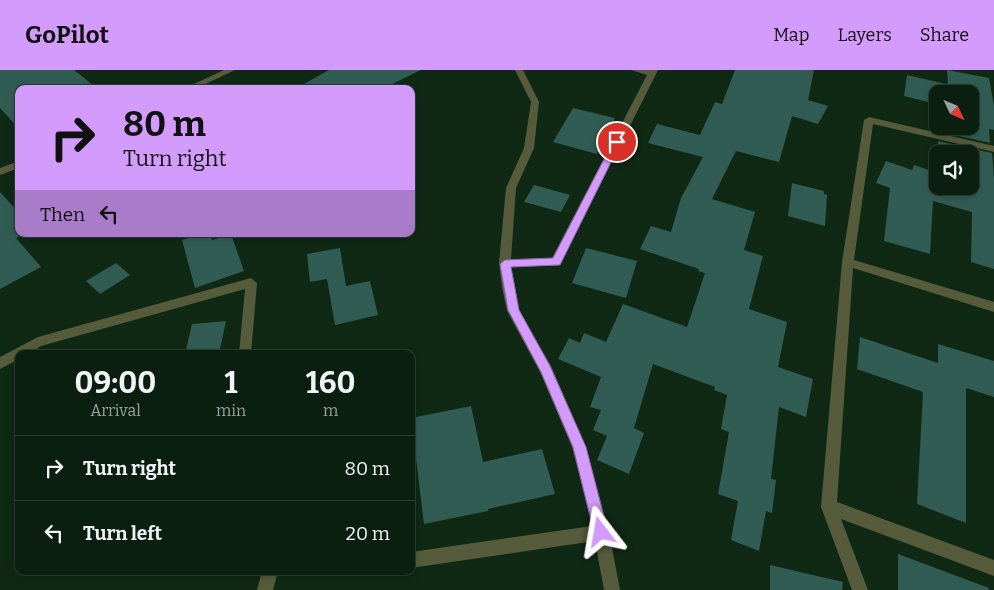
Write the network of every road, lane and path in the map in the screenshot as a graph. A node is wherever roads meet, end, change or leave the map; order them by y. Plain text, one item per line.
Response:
1 (231, 70) edge
2 (519, 70) edge
3 (635, 70) edge
4 (653, 72) edge
5 (196, 85) edge
6 (994, 149) edge
7 (15, 166) edge
8 (0, 172) edge
9 (848, 262) junction
10 (505, 264) junction
11 (994, 307) edge
12 (24, 350) edge
13 (245, 350) edge
14 (15, 355) edge
15 (0, 363) edge
16 (829, 507) junction
17 (601, 532) junction
18 (415, 559) edge
19 (994, 568) edge
20 (269, 575) edge
21 (265, 590) edge
22 (612, 590) edge
23 (860, 590) edge

1 - 5 street
2 - 10 street
3 - 4 street
4 - 10 street
6 - 9 street
7 - 8 street
9 - 11 street
9 - 16 street
10 - 17 street
12 - 13 street
14 - 15 street
16 - 19 street
16 - 23 street
17 - 18 street
17 - 22 street
20 - 21 street

